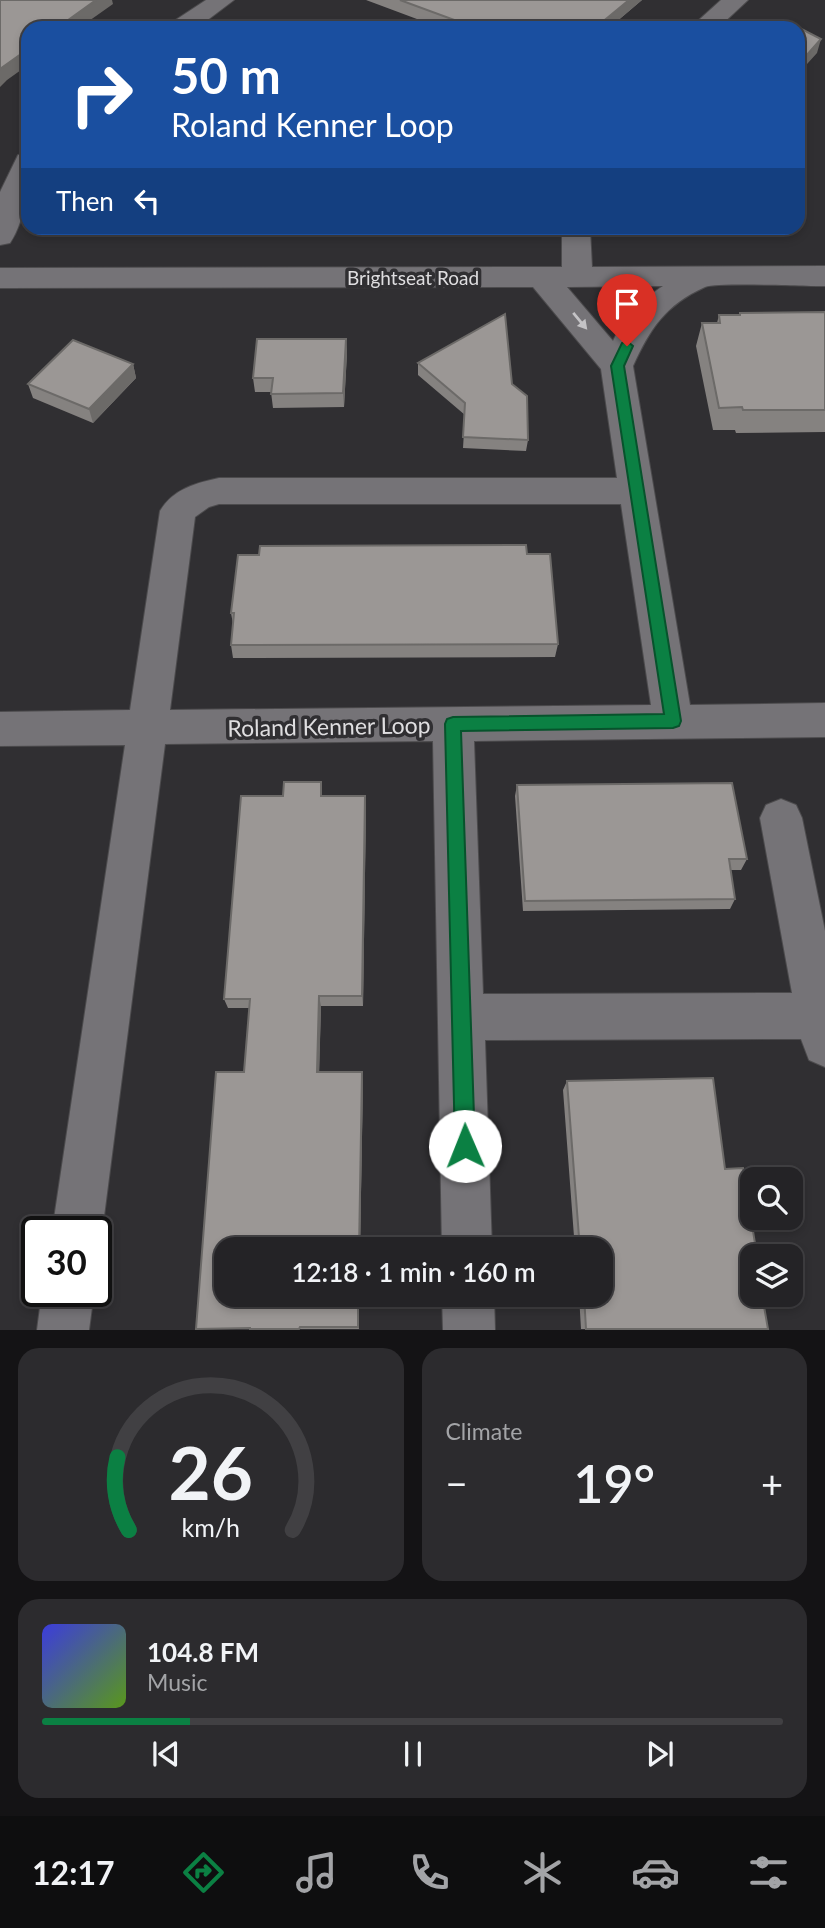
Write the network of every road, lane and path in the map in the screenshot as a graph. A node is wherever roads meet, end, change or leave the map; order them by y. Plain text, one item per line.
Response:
1 (222, 0) edge
2 (736, 0) edge
3 (190, 21) edge
4 (711, 21) edge
5 (21, 177) edge
6 (576, 235) edge
7 (0, 236) edge
8 (577, 275) junction
9 (541, 276) junction
10 (701, 276) junction
11 (825, 276) edge
12 (0, 278) edge
13 (617, 366) junction
14 (637, 491) junction
15 (825, 720) edge
16 (673, 721) junction
17 (453, 724) junction
18 (149, 728) junction
19 (0, 729) edge
20 (781, 818) dead end
21 (463, 1017) junction
22 (822, 1030) edge
23 (79, 1216) edge
24 (467, 1237) edge
25 (66, 1307) edge
26 (468, 1307) edge
27 (63, 1329) edge
28 (468, 1329) edge

1 - 3 street
2 - 4 street
5 - 7 street
6 - 8 street
8 - 9 street, Brightseat Road
8 - 10 street, Brightseat Road
9 - 12 street, Brightseat Road
9 -> 13 street
10 - 11 street, Brightseat Road
10 - 13 street
13 - 14 street
14 - 16 street
14 - 18 street
15 - 16 street, Roland Kenner Loop
16 - 17 street, Roland Kenner Loop
17 - 18 street, Roland Kenner Loop
17 - 21 street
18 - 19 street, Roland Kenner Loop
18 - 23 street
20 - 22 street
21 - 22 street
21 - 24 street
25 - 27 street
26 - 28 street

